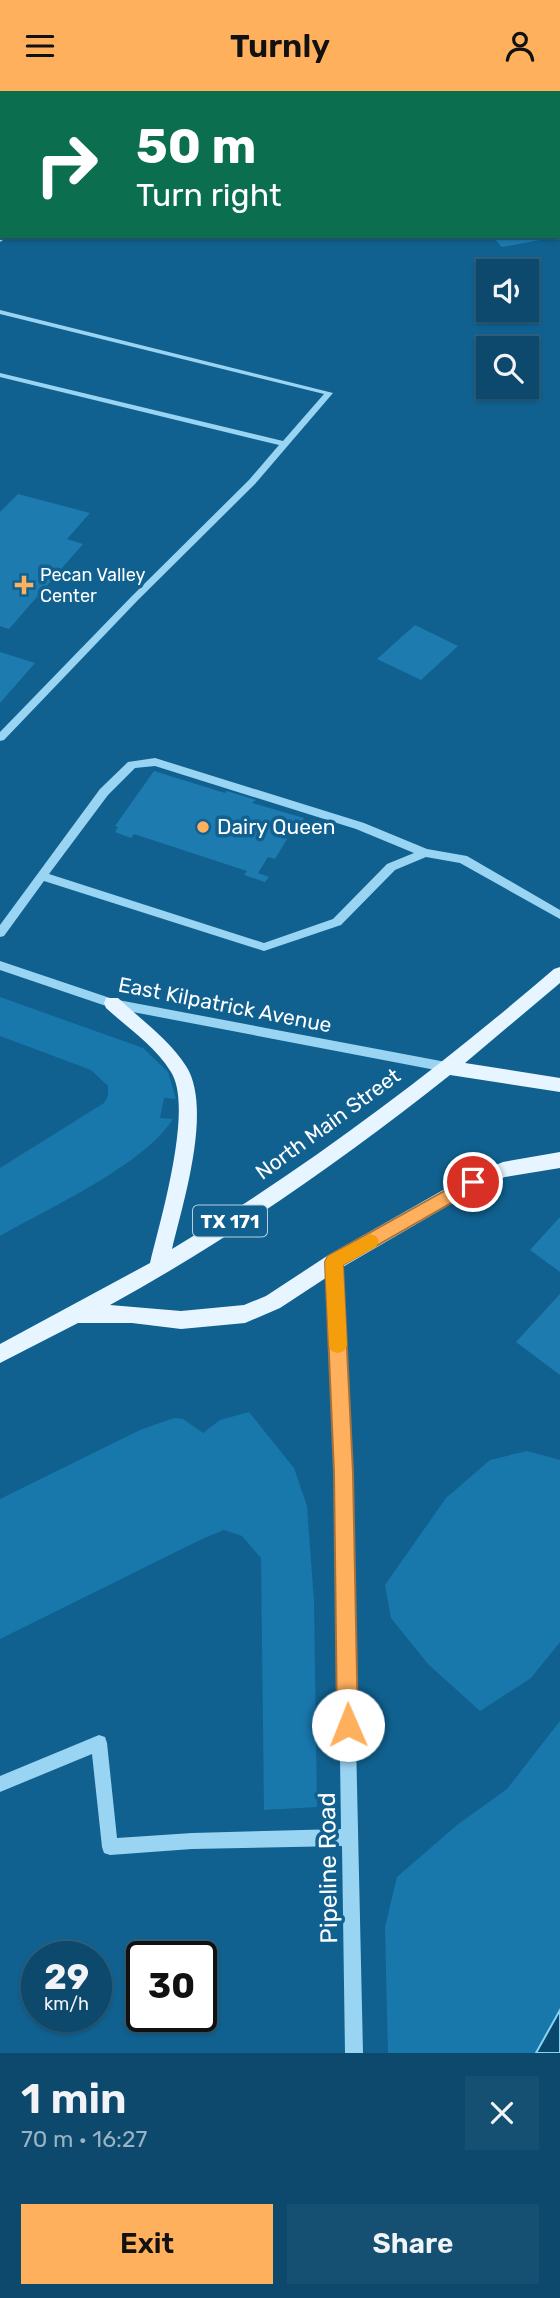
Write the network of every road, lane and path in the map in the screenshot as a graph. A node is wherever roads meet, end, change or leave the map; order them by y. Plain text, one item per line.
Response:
1 (0, 312) edge
2 (0, 375) edge
3 (285, 444) junction
4 (0, 739) edge
5 (425, 853) junction
6 (42, 876) junction
7 (560, 915) edge
8 (0, 933) edge
9 (0, 965) edge
10 (560, 973) edge
11 (112, 1003) junction
12 (446, 1067) junction
13 (560, 1085) edge
14 (560, 1160) edge
15 (334, 1262) junction
16 (159, 1267) junction
17 (74, 1314) junction
18 (0, 1354) edge
19 (0, 1784) edge
20 (350, 1837) junction
21 (354, 2053) edge

1 - 3 street
2 - 3 street
3 - 4 street
5 - 6 street
5 - 6 street
5 - 7 street
6 - 8 street
9 - 11 street, East Kilpatrick Avenue
10 - 12 main road, North Main Street / TX 171
11 - 12 street, East Kilpatrick Avenue
11 - 16 main road
12 - 13 main road
12 - 16 main road, North Main Street / TX 171
14 - 15 main road
15 - 17 main road
15 - 20 street, Pipeline Road
16 - 17 main road, North Main Street / TX 171
17 - 18 main road, North Main Street / TX 171
19 - 20 street
20 - 21 street, Pipeline Road

